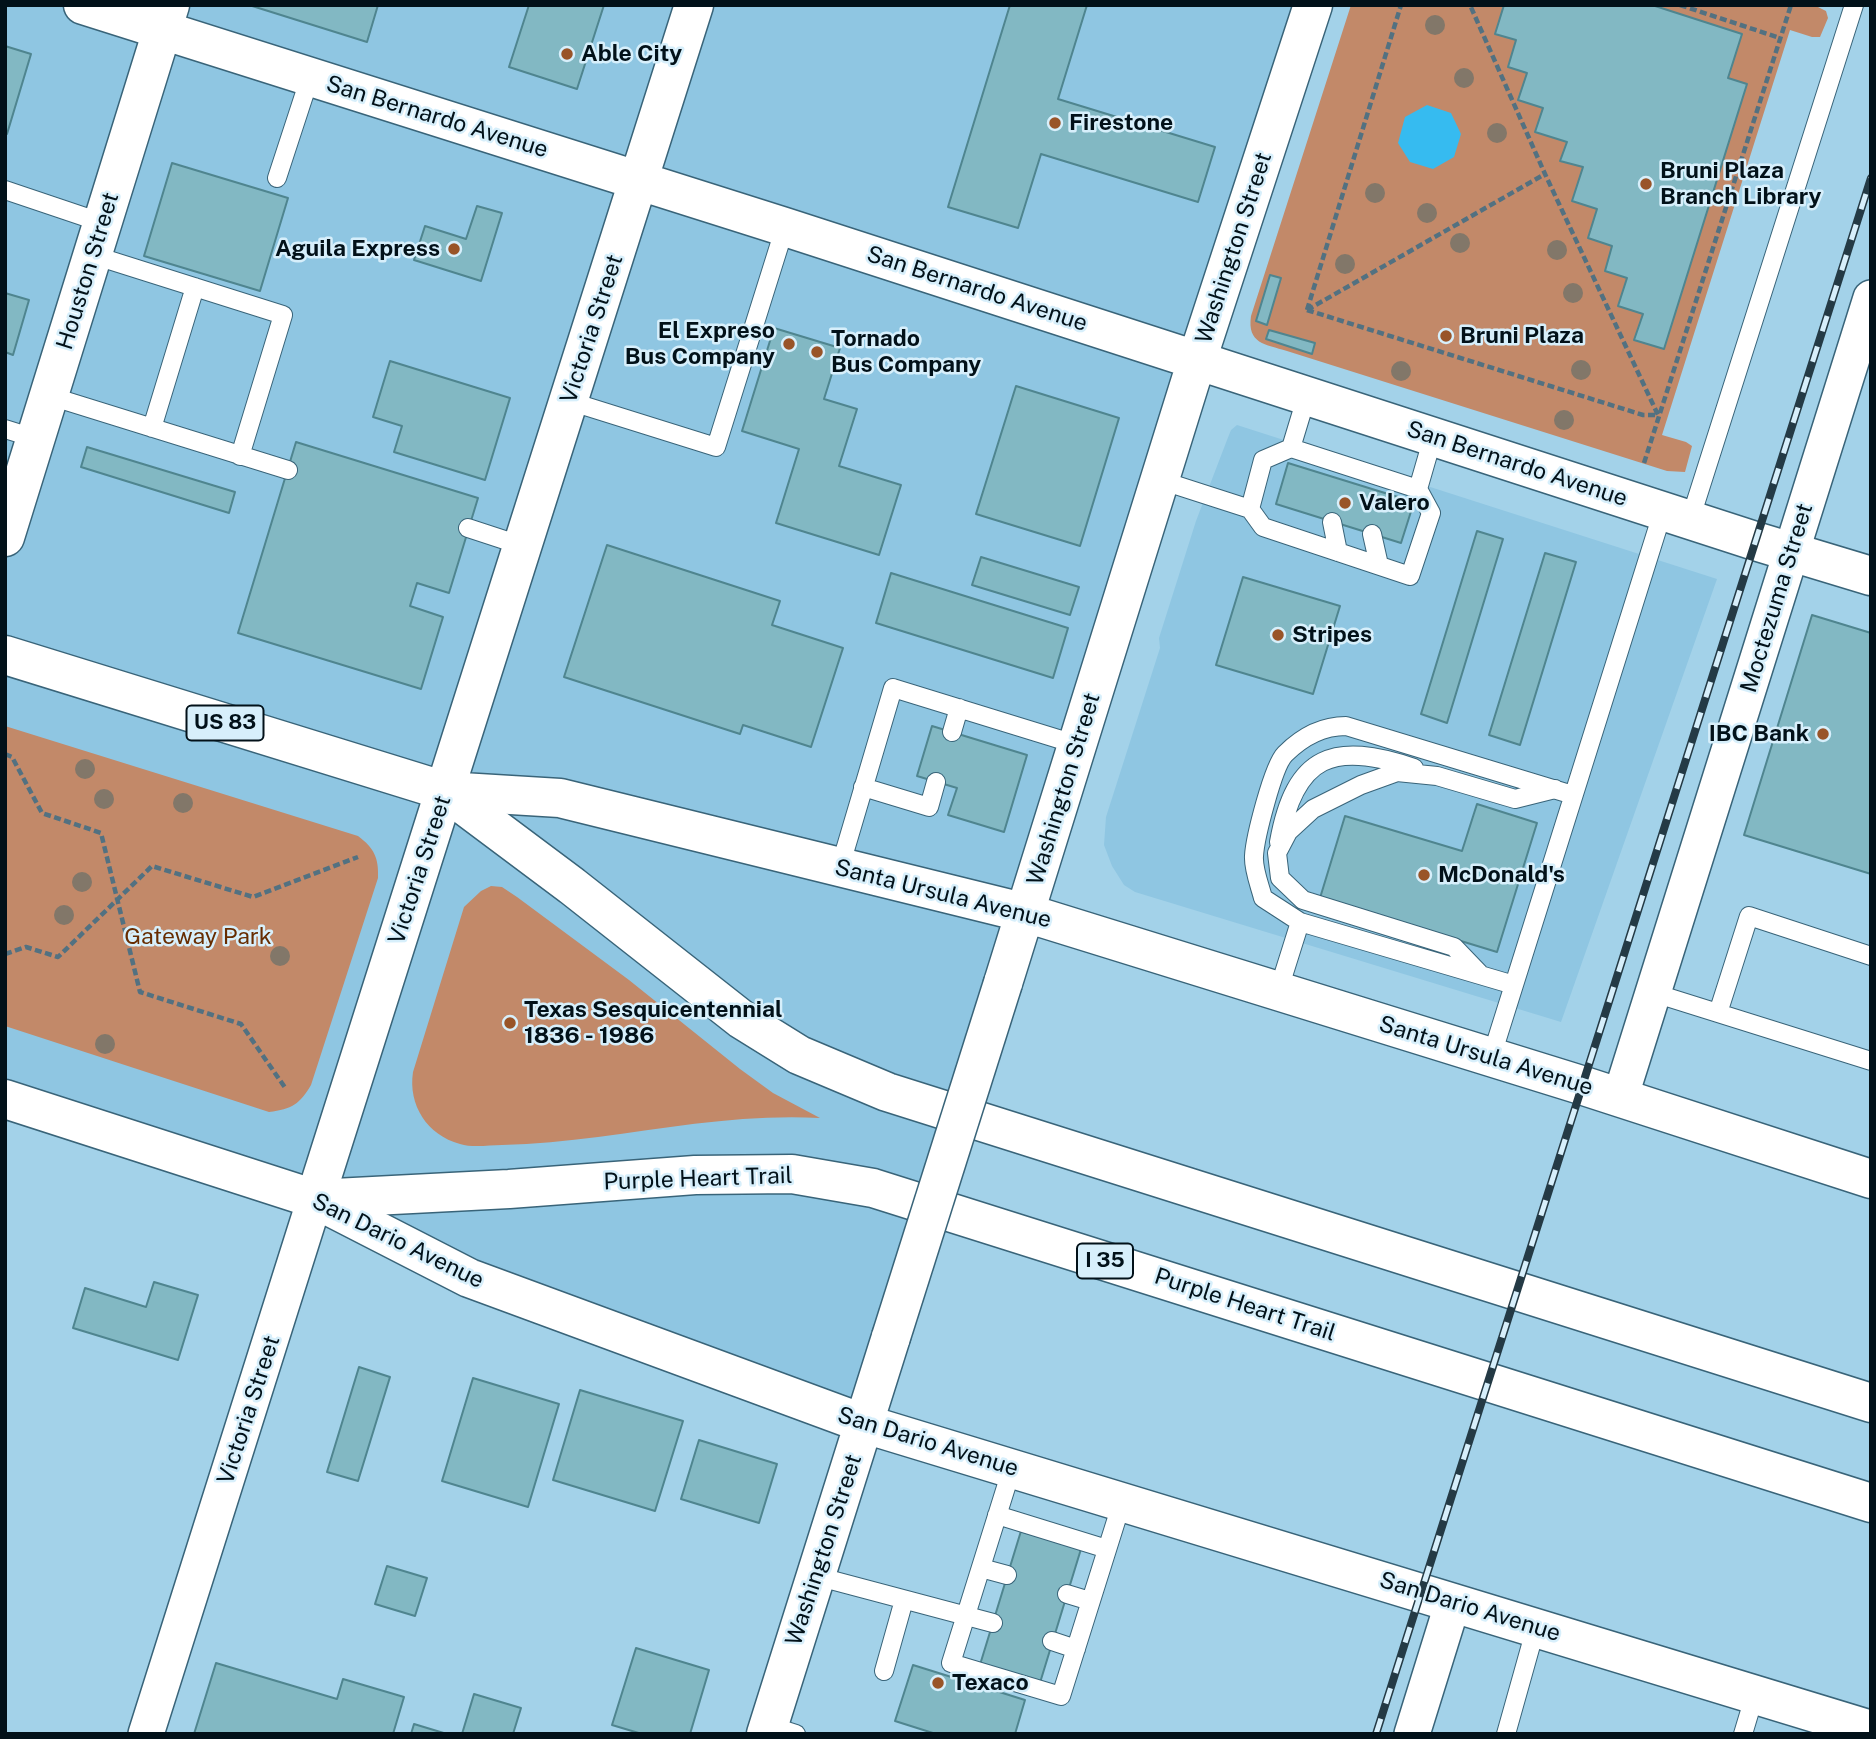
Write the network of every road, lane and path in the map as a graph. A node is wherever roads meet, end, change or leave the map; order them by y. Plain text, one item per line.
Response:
1 (83, 5) edge
2 (694, 5) edge
3 (1313, 5) edge
4 (1401, 5) edge
5 (1470, 5) edge
6 (1680, 5) edge
7 (1791, 5) edge
8 (1854, 5) edge
9 (166, 18) edge
10 (1780, 38) junction
11 (310, 77) junction
12 (1545, 174) junction
13 (277, 178) dead end
14 (639, 181) junction
15 (5, 190) edge
16 (785, 227) junction
17 (98, 239) junction
18 (195, 287) junction
19 (1871, 298) edge
20 (1307, 310) junction
21 (1197, 360) junction
22 (1307, 395) junction
23 (50, 396) junction
24 (569, 401) junction
25 (152, 429) junction
26 (21, 434) edge
27 (1433, 437) junction
28 (1291, 448) junction
29 (240, 456) junction
30 (1644, 463) dead end
31 (288, 470) dead end
32 (1160, 480) junction
33 (1418, 489) junction
34 (1250, 509) junction
35 (1677, 516) junction
36 (1332, 522) dead end
37 (468, 528) dead end
38 (1372, 534) dead end
39 (5, 537) edge
40 (523, 546) junction
41 (1792, 551) junction
42 (1338, 552) junction
43 (1379, 565) junction
44 (1871, 576) edge
45 (5, 655) edge
46 (959, 708) junction
47 (952, 732) dead end
48 (1078, 745) junction
49 (5, 754) edge
50 (1437, 776) junction
51 (936, 782) dead end
52 (863, 787) junction
53 (1555, 789) junction
54 (445, 791) junction
55 (1573, 795) junction
56 (1277, 853) junction
57 (358, 856) dead end
58 (840, 867) junction
59 (117, 900) junction
60 (1026, 913) junction
61 (1300, 922) junction
62 (5, 954) edge
63 (1871, 956) edge
64 (1480, 974) junction
65 (1514, 985) junction
66 (1278, 992) junction
67 (1654, 993) junction
68 (1718, 1013) junction
69 (1491, 1058) junction
70 (1871, 1061) edge
71 (286, 1089) dead end
72 (1620, 1098) junction
73 (5, 1099) edge
74 (1871, 1179) edge
75 (315, 1199) junction
76 (1871, 1403) edge
77 (865, 1424) junction
78 (1012, 1468) junction
79 (1122, 1502) junction
80 (1871, 1503) edge
81 (997, 1515) junction
82 (1107, 1549) junction
83 (981, 1567) junction
84 (1007, 1575) dead end
85 (816, 1576) junction
86 (1067, 1594) dead end
87 (904, 1600) junction
88 (1090, 1601) junction
89 (1453, 1602) junction
90 (967, 1616) junction
91 (993, 1623) dead end
92 (1536, 1627) junction
93 (1052, 1642) dead end
94 (1076, 1648) junction
95 (884, 1671) dead end
96 (1755, 1694) junction
97 (1871, 1730) edge
98 (777, 1731) edge
99 (146, 1734) edge
100 (1412, 1734) edge
101 (1506, 1734) edge
102 (1743, 1734) edge

1 - 9 main road, San Bernardo Avenue
2 - 14 main road, Victoria Street
3 - 21 main road, Washington Street
4 - 20 path
5 - 12 path
6 - 10 path
7 - 10 path
8 - 35 lane
9 - 11 main road, San Bernardo Avenue
9 - 17 main road, Houston Street
10 - 30 path
11 - 13 lane
11 - 14 main road, San Bernardo Avenue
12 - 20 path
12 - 20 path
14 - 16 main road, San Bernardo Avenue
14 - 24 main road, Victoria Street
15 - 17 lane
16 - 21 main road, San Bernardo Avenue
16 - 24 lane
17 - 18 lane
17 - 23 main road, Houston Street
18 - 25 lane
18 - 29 lane
19 - 41 street, Moctezuma Street
21 - 22 main road, San Bernardo Avenue
21 - 32 main road, Washington Street
22 - 27 main road, San Bernardo Avenue
22 - 28 lane
23 - 25 lane
23 - 26 main road, Houston Street
24 - 40 main road, Victoria Street
25 - 29 lane
26 - 39 main road, Houston Street
27 - 33 lane
27 - 35 main road, San Bernardo Avenue
28 - 33 lane
28 - 34 lane
29 - 31 lane
32 - 34 lane
32 - 48 main road, Washington Street
33 - 43 lane
34 - 42 lane
35 - 41 main road, San Bernardo Avenue
35 - 55 lane
36 - 42 lane
37 - 40 lane
38 - 43 lane
40 - 54 main road, Victoria Street
41 - 44 main road, San Bernardo Avenue
41 - 67 street, Moctezuma Street
42 - 43 lane
45 - 54 main road, Santa Ursula Avenue / US 83
46 - 47 lane
46 - 48 lane
46 - 52 lane
48 - 60 main road, Washington Street
49 - 59 path
50 - 53 lane
50 - 56 lane
50 - 56 lane
51 - 52 lane
52 - 58 lane
53 - 55 lane
53 - 61 lane
54 - 58 main road, Santa Ursula Avenue
54 - 75 main road, Victoria Street
54 - 76 main road
55 - 65 lane
56 - 64 lane
57 - 59 path
58 - 60 main road, Santa Ursula Avenue
59 - 62 path
59 - 71 path
60 - 66 main road, Santa Ursula Avenue
60 - 77 main road, Washington Street, bridge
61 - 64 lane
61 - 66 lane
63 - 68 lane
64 - 65 lane
65 - 69 lane
66 - 69 main road, Santa Ursula Avenue
67 - 68 lane
67 - 72 street, Moctezuma Street
68 - 70 lane
69 - 72 main road, Santa Ursula Avenue
72 - 74 main road, Santa Ursula Avenue
73 - 75 main road, San Dario Avenue
75 - 77 main road, San Dario Avenue
75 - 80 main road, Purple Heart Trail / I 35
75 - 99 street, Victoria Street
77 - 78 main road, San Dario Avenue
77 - 85 main road, Washington Street
78 - 79 main road, San Dario Avenue
78 - 81 lane
79 - 82 lane
79 - 89 main road, San Dario Avenue
81 - 82 lane
81 - 83 lane
82 - 88 lane
83 - 84 lane
83 - 90 lane
85 - 87 lane
85 - 98 main road, Washington Street
86 - 88 lane
87 - 90 lane
87 - 95 lane
88 - 94 lane
89 - 92 main road, San Dario Avenue
89 - 100 street
90 - 91 lane
90 - 94 lane
92 - 96 main road, San Dario Avenue
92 - 101 lane
93 - 94 lane
96 - 97 main road, San Dario Avenue
96 - 102 lane

